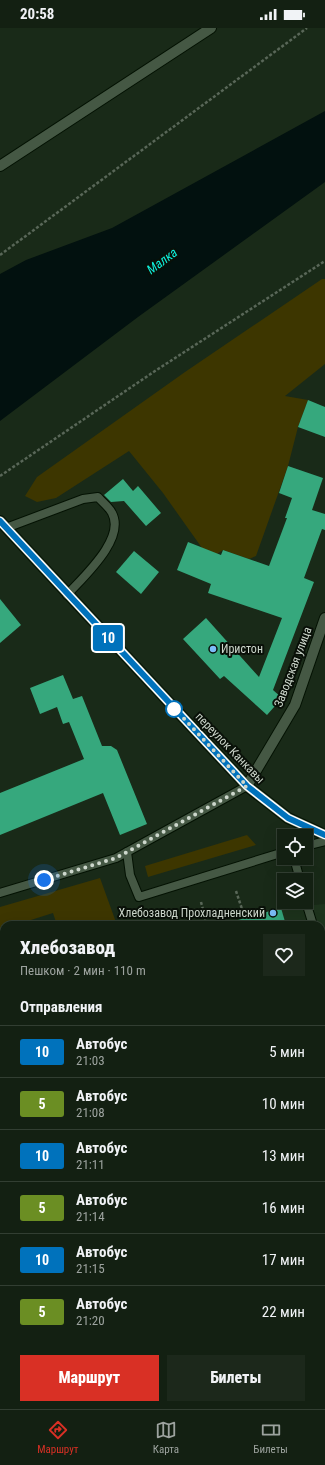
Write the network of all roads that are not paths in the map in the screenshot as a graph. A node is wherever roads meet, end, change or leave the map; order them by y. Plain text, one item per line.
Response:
1 (210, 28) edge
2 (0, 166) edge
3 (3, 524) edge
4 (67, 595) junction
5 (325, 618) edge
6 (247, 786) junction
7 (325, 835) edge
8 (325, 841) edge
9 (313, 844) edge
10 (127, 852) junction
11 (277, 854) edge
12 (0, 893) edge
13 (308, 909) edge
14 (312, 921) edge

1 - 2 street
3 - 4 street, переулок Канкавы
3 - 4 lane
4 - 6 street, переулок Канкавы
5 - 6 street, Заводская улица
6 - 7 street, переулок Канкавы
6 - 10 lane
8 - 9 lane
10 - 11 lane
10 - 12 lane
13 - 14 lane

